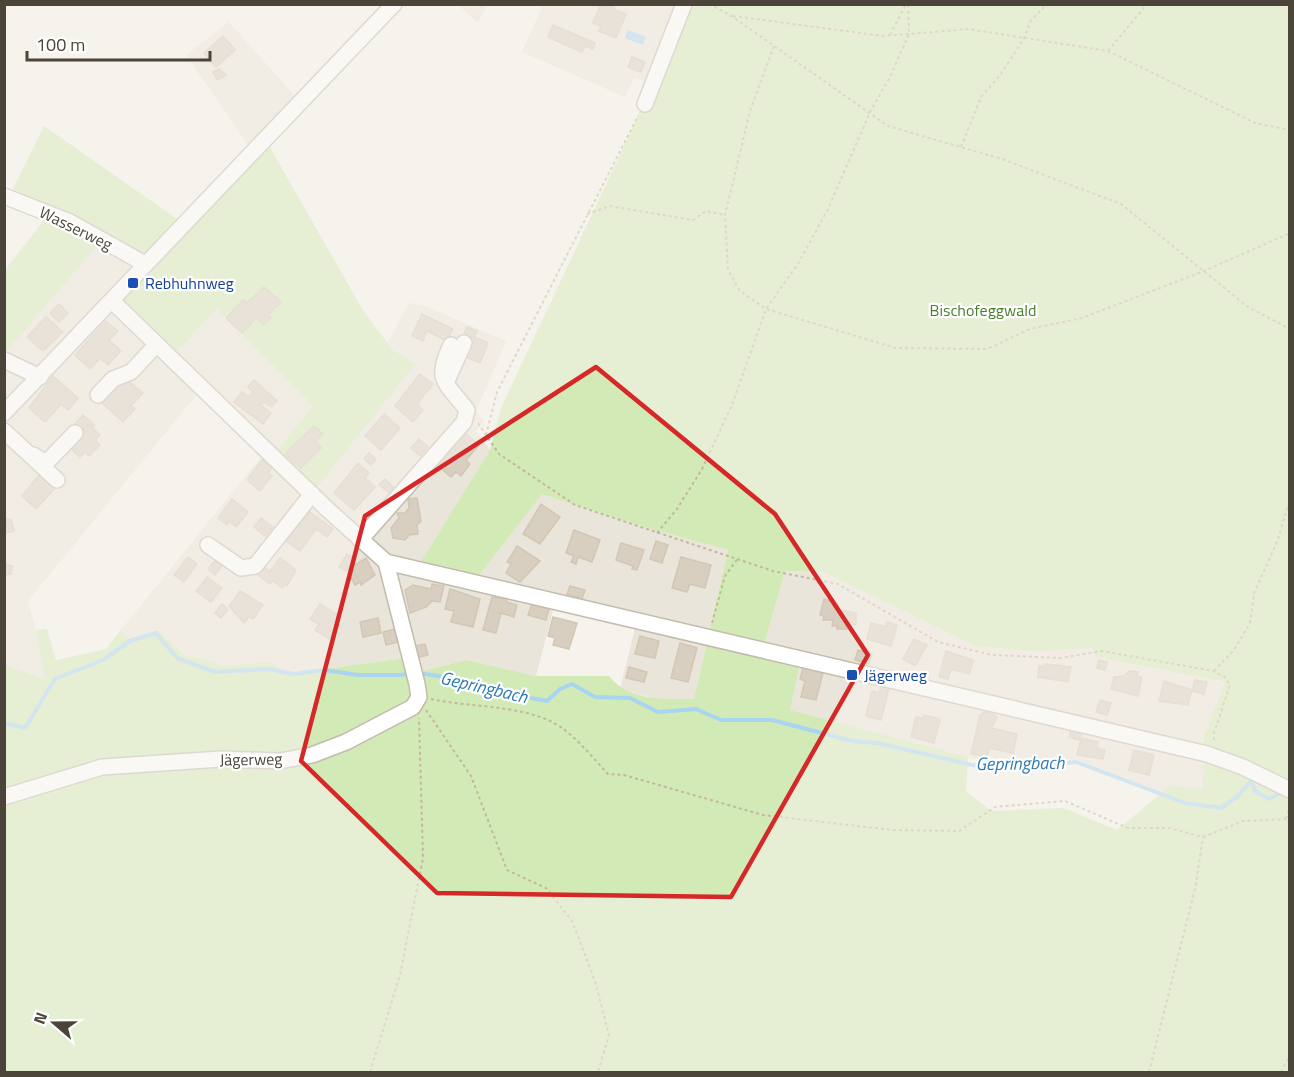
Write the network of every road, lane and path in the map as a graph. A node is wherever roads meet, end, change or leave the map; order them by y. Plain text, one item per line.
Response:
1 (394, 4) edge
2 (684, 4) edge
3 (709, 4) edge
4 (907, 4) edge
5 (1047, 4) edge
6 (1147, 4) edge
7 (730, 15) junction
8 (909, 34) junction
9 (890, 35) junction
10 (1024, 38) junction
11 (774, 46) junction
12 (1108, 51) junction
13 (645, 104) joint
14 (870, 112) junction
15 (1290, 130) edge
16 (961, 147) junction
17 (4, 195) edge
18 (587, 214) junction
19 (725, 215) junction
20 (1290, 233) edge
21 (145, 264) junction
22 (1204, 271) junction
23 (112, 301) junction
24 (766, 309) junction
25 (1290, 329) edge
26 (458, 344) dead end
27 (156, 345) junction
28 (4, 360) edge
29 (40, 377) junction
30 (98, 396) dead end
31 (4, 413) edge
32 (478, 424) dead end
33 (4, 430) edge
34 (75, 433) dead end
35 (486, 435) junction
36 (27, 453) junction
37 (57, 480) dead end
38 (312, 494) junction
39 (1290, 499) edge
40 (657, 533) junction
41 (360, 540) junction
42 (208, 545) dead end
43 (739, 558) junction
44 (386, 562) junction
45 (708, 639) junction
46 (1214, 671) junction
47 (418, 690) junction
48 (1215, 757) junction
49 (1285, 788) edge
50 (4, 797) edge
51 (1290, 806) edge
52 (1288, 819) edge
53 (1203, 837) junction
54 (1290, 1055) edge
55 (369, 1072) edge
56 (598, 1072) edge
57 (1149, 1072) edge
58 (1281, 1072) edge

1 - 21 street
2 - 13 street
3 - 7 path
4 - 8 path
4 - 9 path
5 - 10 path
6 - 12 path
7 - 9 path
7 - 11 path
8 - 9 path
8 - 10 path
8 - 14 path
10 - 12 path
10 - 16 path
11 - 14 path
11 - 19 path
12 - 15 path
13 - 18 path
14 - 16 path
14 - 24 path
16 - 22 path
17 - 21 street, Wasserweg
18 - 19 path
18 - 35 path
19 - 24 path
20 - 22 path
21 - 23 street
22 - 24 path
22 - 25 path
23 - 27 street
23 - 29 street
24 - 40 path
26 - 41 street
27 - 30 street
27 - 38 street
28 - 29 street
29 - 31 street
32 - 35 path
33 - 36 street
34 - 36 street
35 - 40 path
36 - 37 street
38 - 41 street
38 - 42 street
39 - 46 path
40 - 43 path
41 - 44 street
43 - 45 path
43 - 46 path
44 - 45 street
44 - 47 street
45 - 48 street
46 - 48 path
47 - 50 street, Jägerweg
47 - 53 path
47 - 55 path
47 - 56 path
48 - 49 street
51 - 52 path
52 - 53 path
53 - 57 path
54 - 58 path

